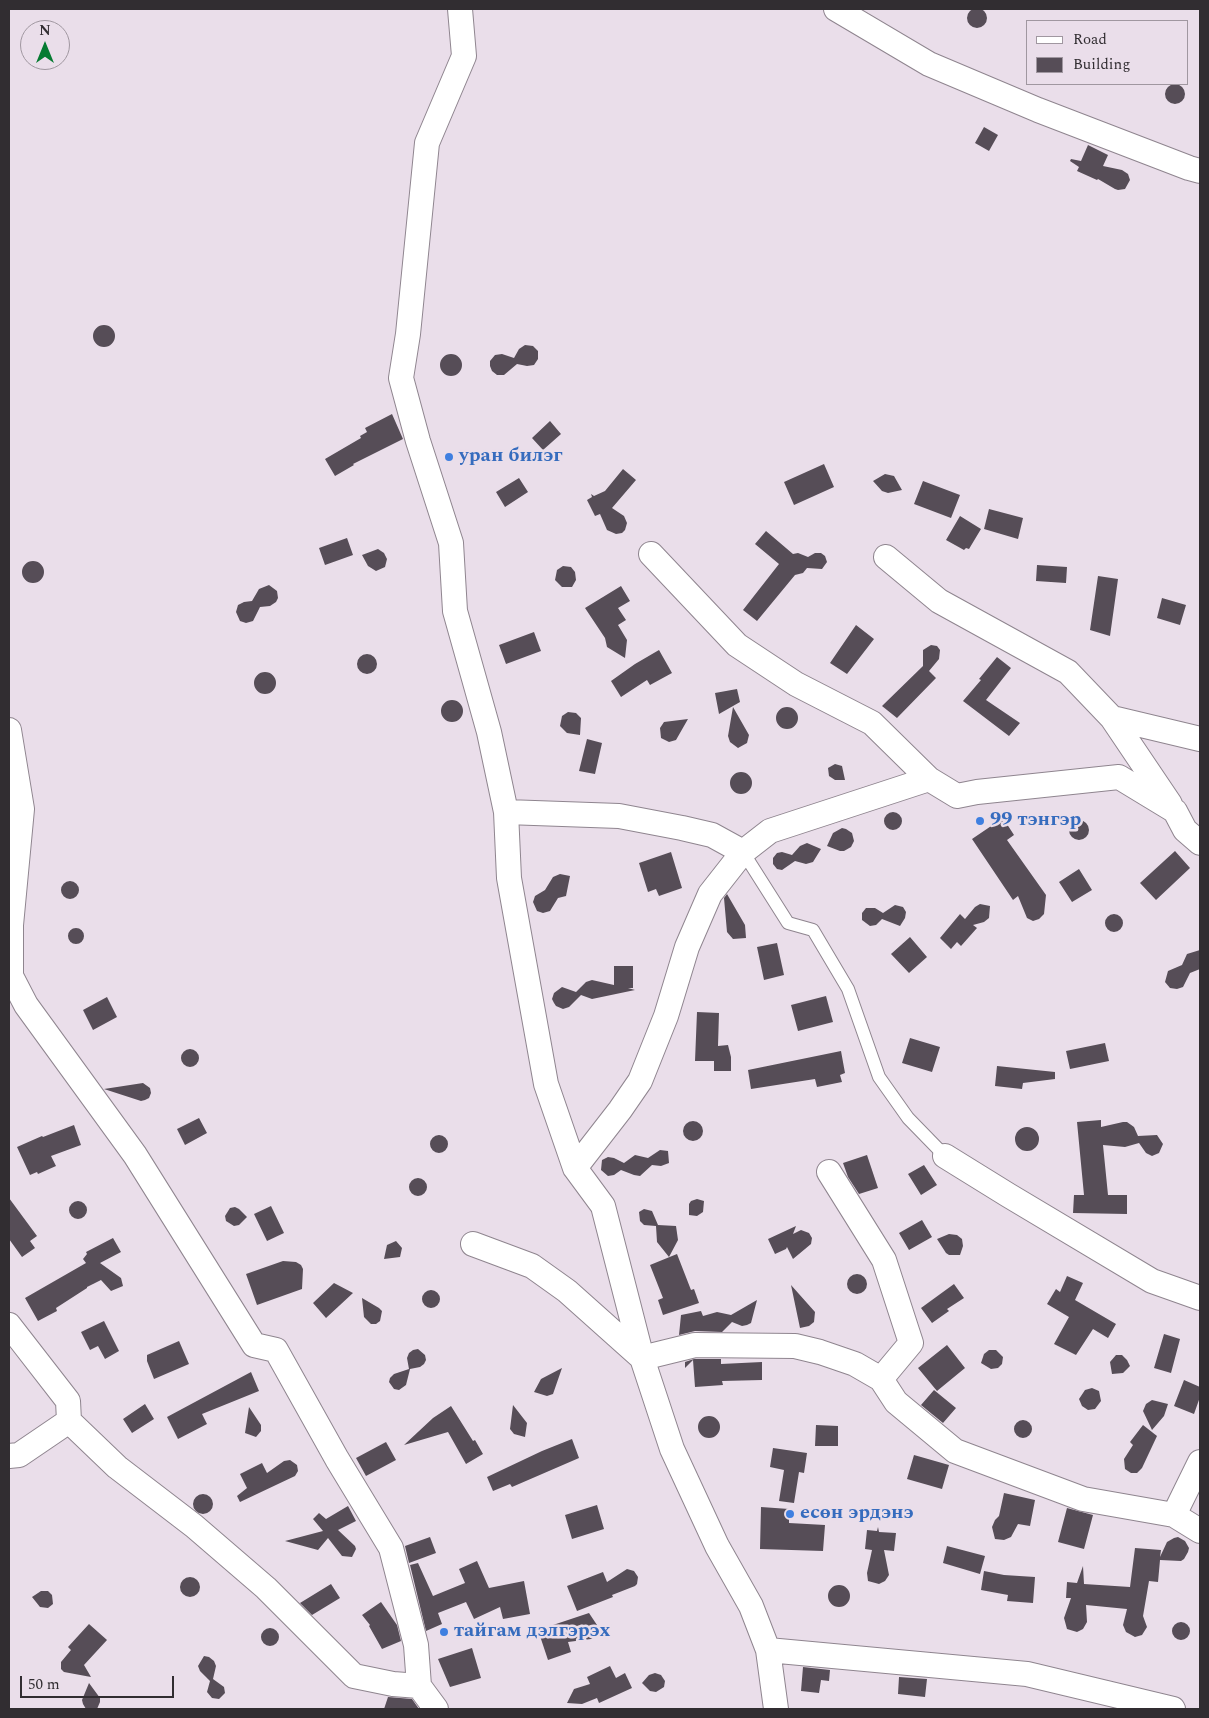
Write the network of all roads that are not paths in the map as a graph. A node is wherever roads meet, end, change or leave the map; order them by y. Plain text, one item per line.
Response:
1 (460, 9) edge
2 (836, 9) edge
3 (1200, 171) edge
4 (651, 554) dead end
5 (886, 557) dead end
6 (1112, 718) junction
7 (9, 730) edge
8 (1200, 739) edge
9 (929, 779) junction
10 (1175, 811) junction
11 (506, 812) junction
12 (1200, 843) edge
13 (743, 852) junction
14 (10, 919) edge
15 (945, 1156) joint
16 (575, 1168) junction
17 (829, 1172) dead end
18 (473, 1244) dead end
19 (1200, 1298) edge
20 (9, 1325) edge
21 (642, 1358) junction
22 (881, 1379) junction
23 (69, 1421) junction
24 (9, 1456) edge
25 (1200, 1462) edge
26 (1174, 1515) junction
27 (1200, 1530) edge
28 (768, 1650) junction
29 (419, 1686) junction
30 (436, 1709) edge
31 (776, 1709) edge
32 (1173, 1709) edge

1 - 11 street
2 - 3 street
4 - 9 street
5 - 6 street
6 - 8 street
6 - 10 street
7 - 14 street
9 - 10 street
9 - 13 street
10 - 12 street
11 - 13 street
11 - 16 street
13 - 15 lane
13 - 16 street
14 - 29 street
15 - 19 street
16 - 21 street
17 - 22 street
18 - 21 street
20 - 23 street
21 - 22 street
21 - 28 street
22 - 26 street
23 - 24 street
23 - 29 street
25 - 26 street
26 - 27 street
28 - 31 street
28 - 32 street
29 - 30 street

